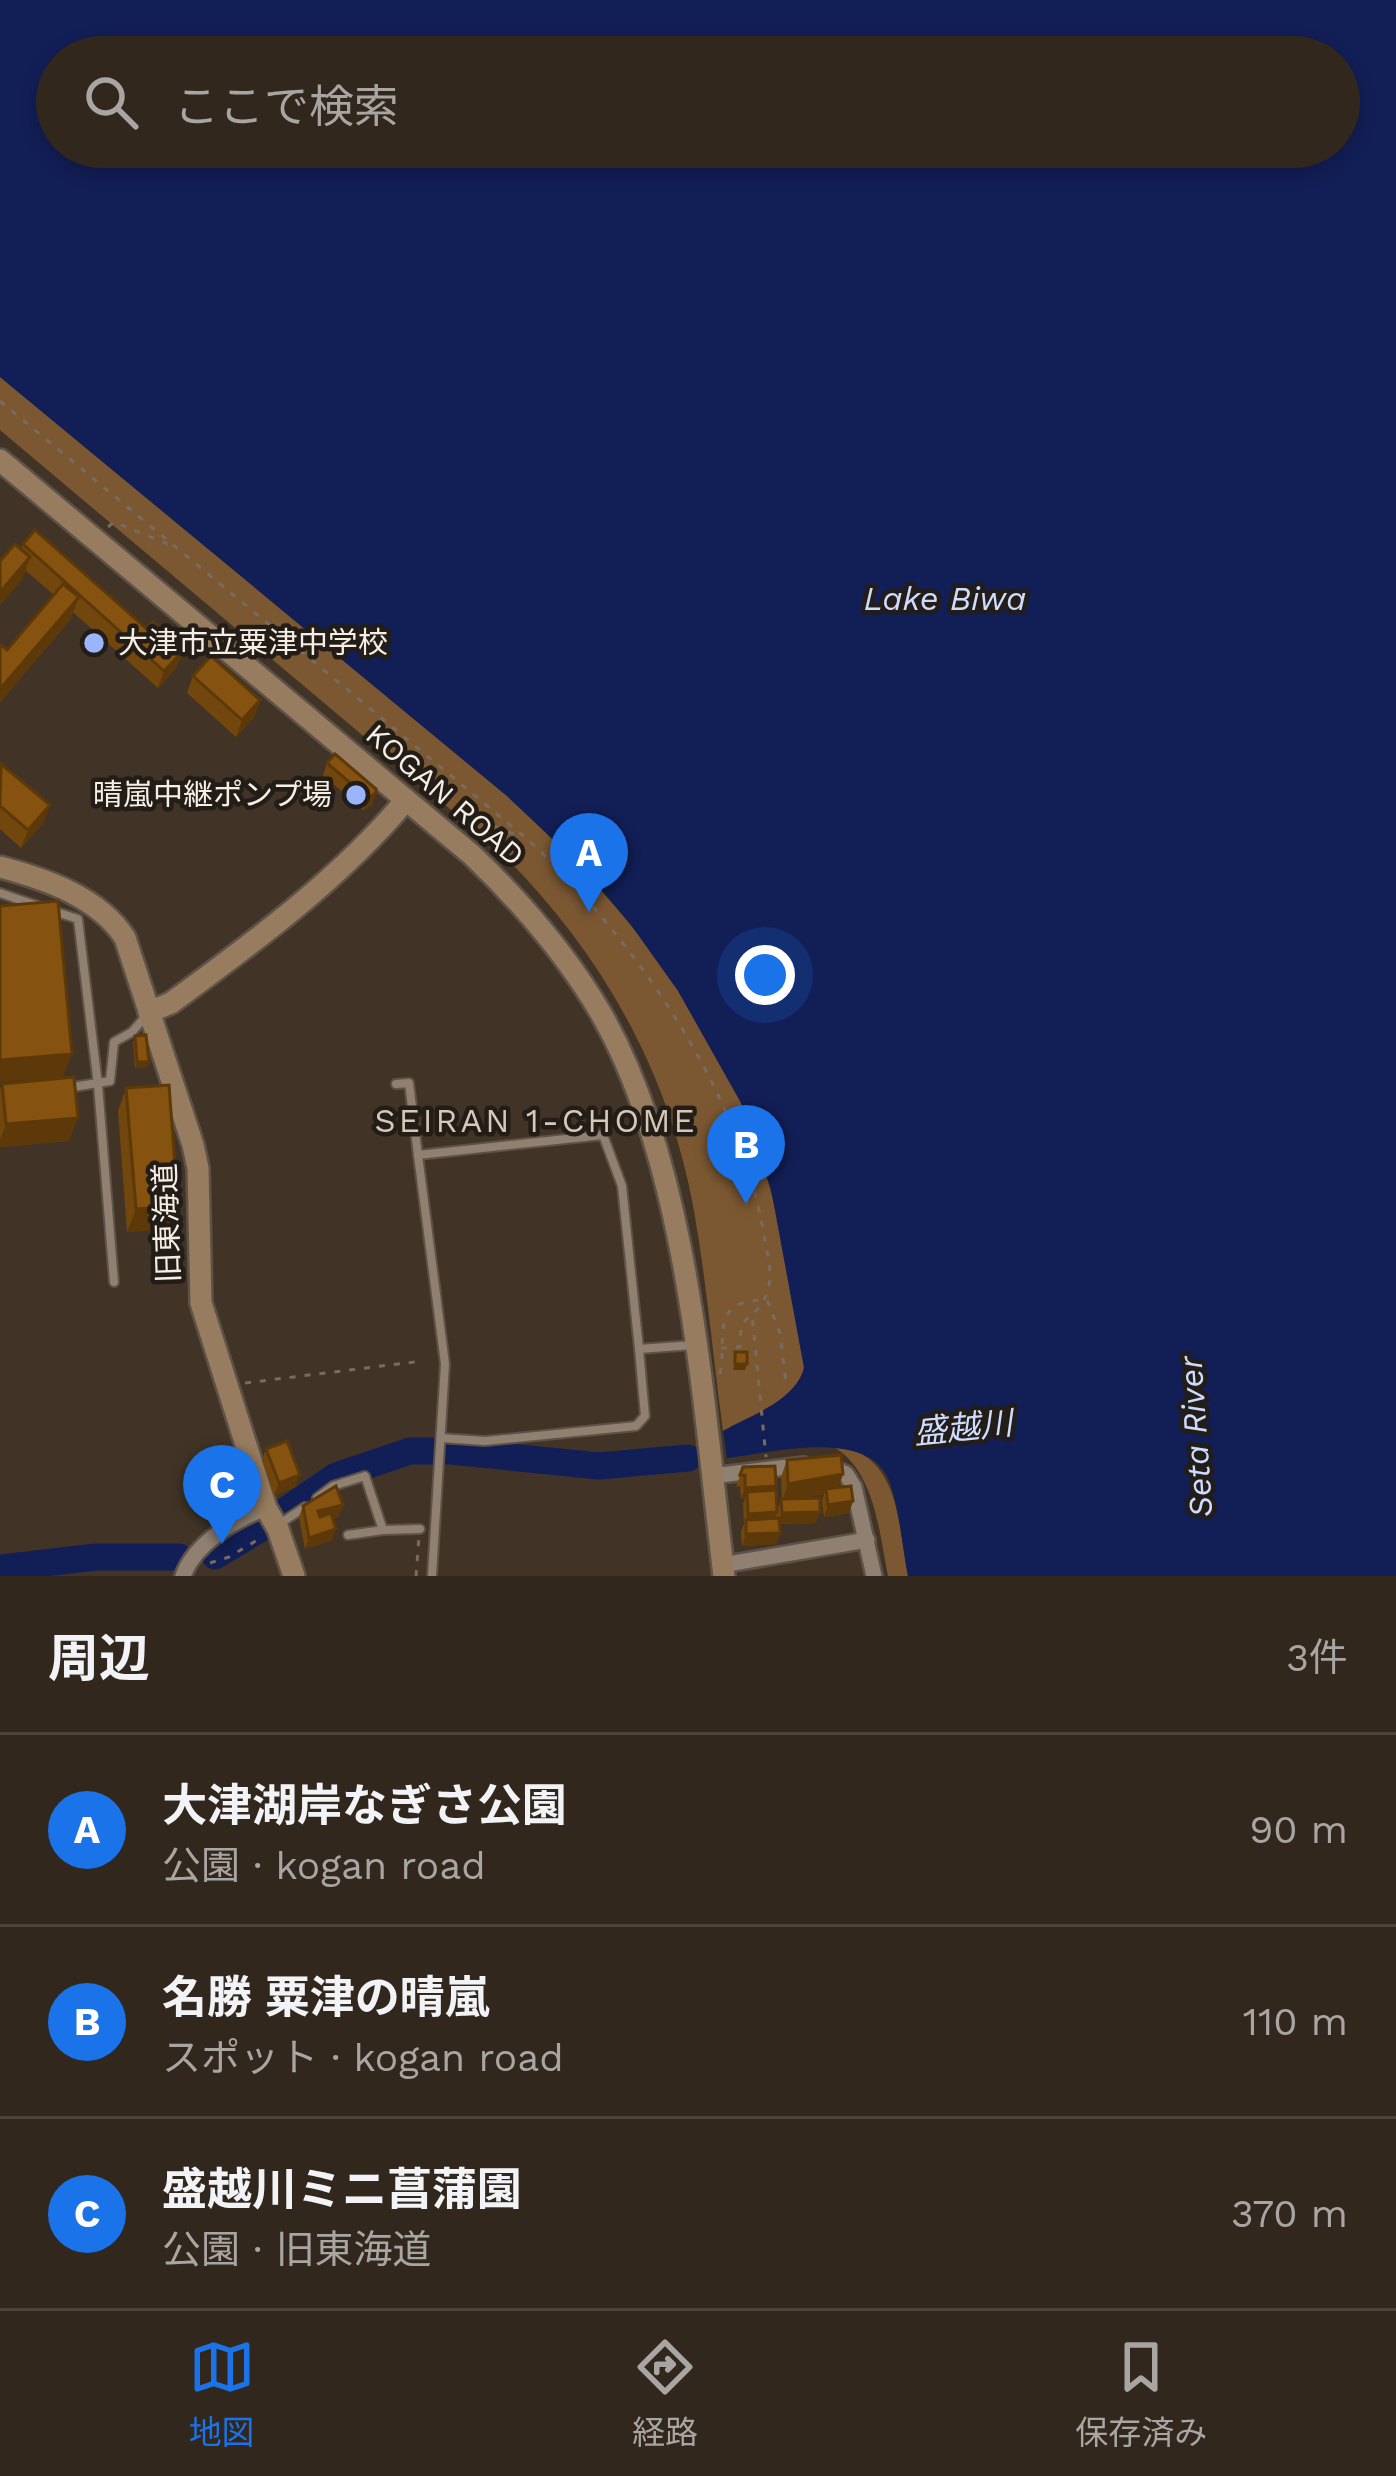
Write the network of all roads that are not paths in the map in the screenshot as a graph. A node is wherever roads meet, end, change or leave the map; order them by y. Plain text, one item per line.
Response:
1 (0, 460) edge
2 (406, 800) junction
3 (0, 867) edge
4 (0, 893) edge
5 (149, 1012) junction
6 (396, 1084) dead end
7 (98, 1085) junction
8 (58, 1088) edge
9 (418, 1155) junction
10 (114, 1282) dead end
11 (694, 1345) junction
12 (639, 1349) junction
13 (441, 1439) junction
14 (711, 1475) junction
15 (269, 1523) junction
16 (420, 1529) road end
17 (383, 1530) junction
18 (348, 1535) dead end
19 (867, 1540) junction
20 (723, 1570) edge
21 (183, 1576) edge
22 (294, 1576) edge
23 (433, 1576) edge
24 (874, 1576) edge

1 - 2 main road, KOGAN ROAD
2 - 5 main road
2 - 11 main road, KOGAN ROAD
3 - 5 main road, 旧東海道
4 - 7 lane
5 - 7 lane
5 - 15 main road, 旧東海道
6 - 9 lane
7 - 8 lane
7 - 10 lane
9 - 12 lane
9 - 13 lane
11 - 12 lane
11 - 14 main road, KOGAN ROAD
12 - 13 lane
13 - 23 lane
14 - 19 street
14 - 20 main road, KOGAN ROAD
15 - 17 lane
15 - 21 street
15 - 22 main road, 旧東海道
16 - 17 lane
17 - 18 lane
19 - 20 street
19 - 24 street

